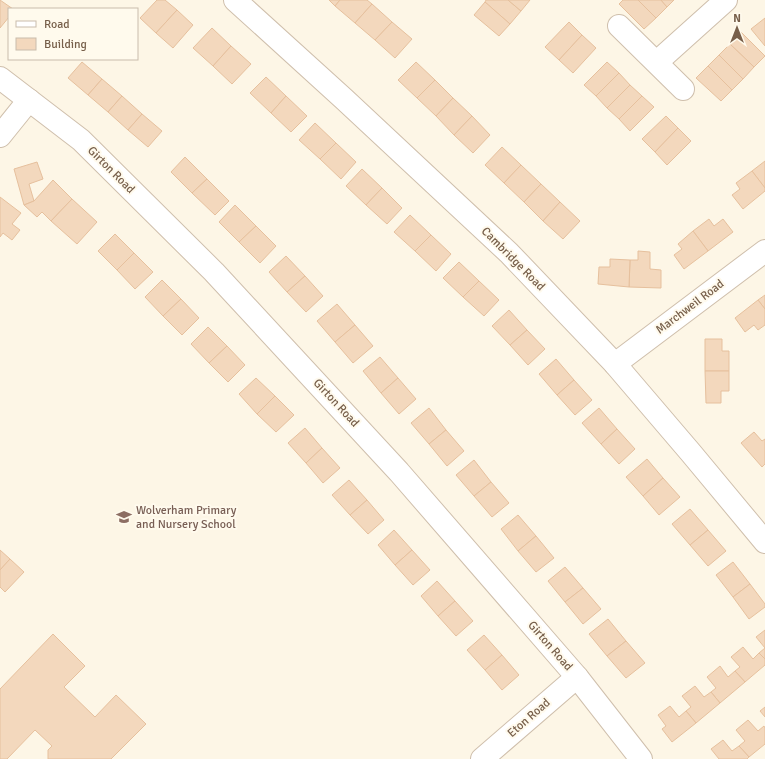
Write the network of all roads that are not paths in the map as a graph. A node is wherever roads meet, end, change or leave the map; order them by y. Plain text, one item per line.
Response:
1 (235, 0) edge
2 (726, 0) edge
3 (619, 26) dead end
4 (657, 62) junction
5 (0, 78) edge
6 (683, 89) dead end
7 (29, 100) junction
8 (0, 136) edge
9 (765, 251) edge
10 (615, 364) junction
11 (765, 542) edge
12 (577, 677) junction
13 (482, 759) edge
14 (641, 759) edge

1 - 10 street, Cambridge Road
2 - 4 street
3 - 4 street
4 - 6 street
5 - 7 street, Girton Road
7 - 8 street
7 - 12 street, Girton Road
9 - 10 street, Marchweil Road
10 - 11 street, Cambridge Road
12 - 13 street, Eton Road
12 - 14 street, Girton Road

